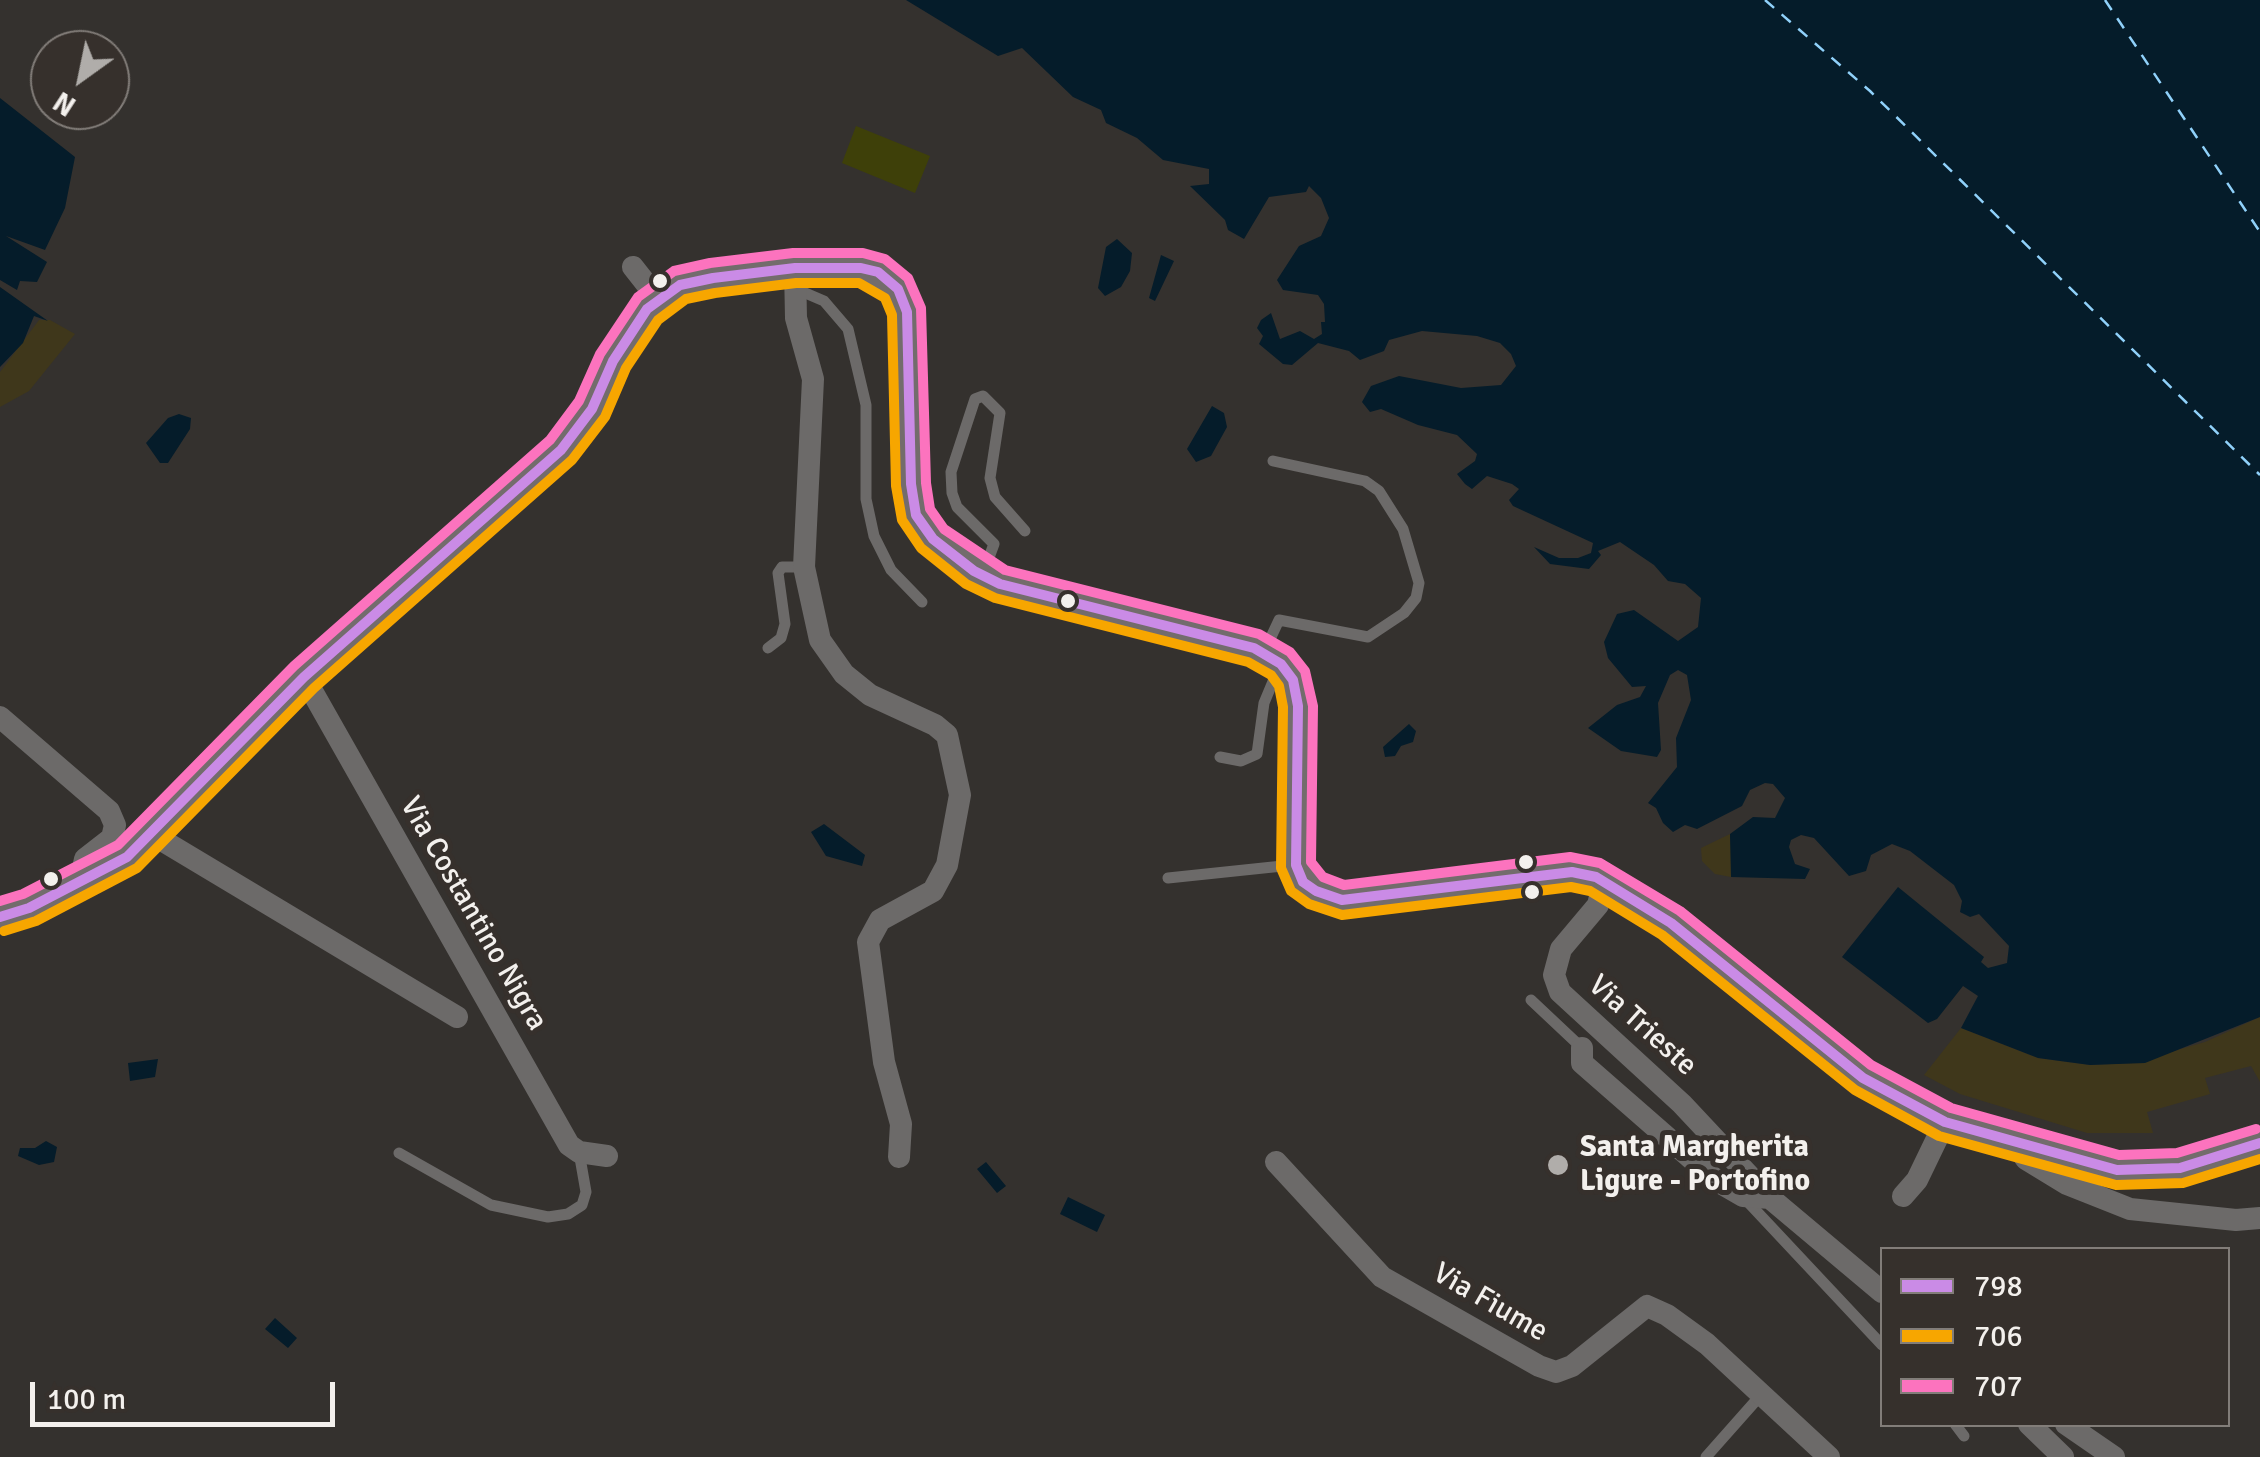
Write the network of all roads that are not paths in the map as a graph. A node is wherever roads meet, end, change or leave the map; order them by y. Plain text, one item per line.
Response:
1 (633, 267) dead end
2 (795, 279) junction
3 (660, 300) junction
4 (1274, 461) dead end
5 (1025, 531) dead end
6 (804, 567) junction
7 (982, 575) junction
8 (922, 602) dead end
9 (768, 648) dead end
10 (1272, 658) junction
11 (304, 677) junction
12 (0, 717) edge
13 (1220, 758) dead end
14 (150, 833) junction
15 (1296, 865) junction
16 (1168, 878) dead end
17 (1604, 880) junction
18 (80, 882) junction
19 (0, 917) edge
20 (1530, 1000) dead end
21 (457, 1017) dead end
22 (1582, 1048) joint
23 (1945, 1122) junction
24 (2015, 1143) junction
25 (2260, 1143) edge
26 (579, 1152) junction
27 (399, 1153) dead end
28 (608, 1156) dead end
29 (899, 1157) dead end
30 (1276, 1162) dead end
31 (1743, 1196) junction
32 (1902, 1196) dead end
33 (1770, 1198) junction
34 (2260, 1218) edge
35 (1880, 1290) edge
36 (1880, 1343) edge
37 (1760, 1396) junction
38 (1957, 1427) edge
39 (2032, 1427) edge
40 (2070, 1427) edge
41 (1964, 1436) dead end
42 (1706, 1457) edge
43 (1829, 1457) edge
44 (2062, 1457) edge
45 (2114, 1457) edge

1 - 3 street
2 - 3 main road
2 - 6 street
2 - 7 main road
2 - 8 lane
3 - 11 main road
4 - 10 lane
5 - 7 lane
6 - 9 lane
6 - 29 street
7 - 10 main road
10 - 13 lane
10 - 15 main road
11 - 14 main road
11 - 26 street, Via Costantino Nigra
12 - 18 street
14 - 18 main road
14 - 21 street
15 - 16 lane
15 - 17 main road
17 - 23 main road
17 - 33 street, Via Trieste
18 - 19 main road
20 - 22 lane
22 - 31 street
23 - 24 main road
23 - 32 street
24 - 25 main road
24 - 34 street
26 - 27 lane
26 - 28 street
30 - 37 street, Via Fiume
31 - 33 street
31 - 36 lane
33 - 35 street, Via Trieste
37 - 42 lane
37 - 43 street, Via Fiume
38 - 41 lane
39 - 44 street
40 - 45 street

